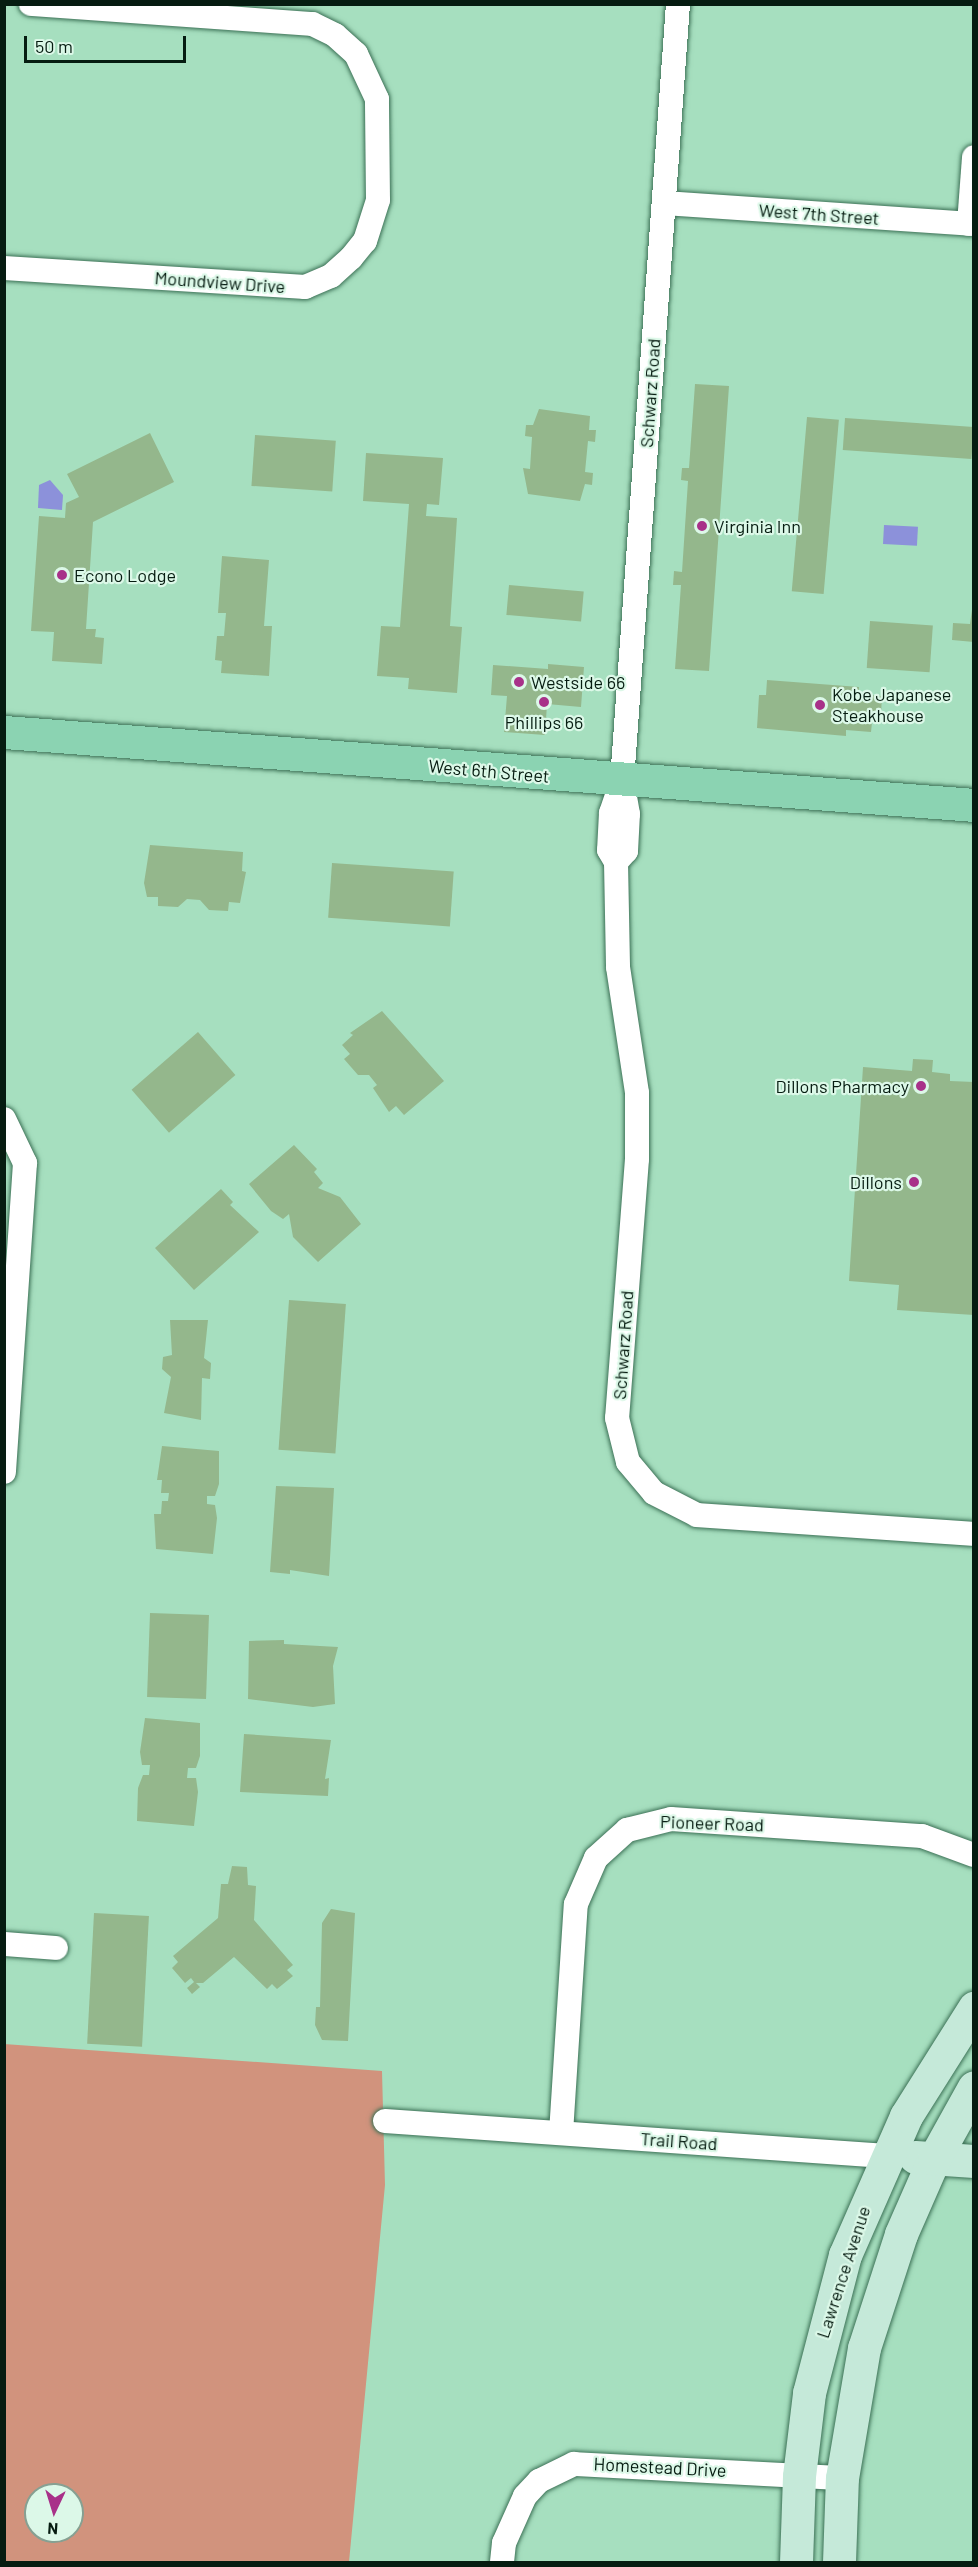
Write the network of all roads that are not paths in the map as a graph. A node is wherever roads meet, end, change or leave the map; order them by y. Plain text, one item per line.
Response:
1 (31, 4) edge
2 (678, 4) edge
3 (254, 12) edge
4 (974, 157) edge
5 (665, 203) junction
6 (971, 224) edge
7 (4, 268) edge
8 (4, 732) edge
9 (622, 781) junction
10 (974, 805) edge
11 (4, 1119) edge
12 (4, 1472) edge
13 (974, 1534) edge
14 (974, 1855) edge
15 (4, 1944) edge
16 (56, 1948) dead end
17 (974, 2008) edge
18 (933, 2073) junction
19 (974, 2087) edge
20 (385, 2121) dead end
21 (561, 2133) junction
22 (886, 2156) junction
23 (934, 2158) junction
24 (974, 2161) edge
25 (799, 2476) junction
26 (842, 2478) junction
27 (502, 2562) edge
28 (796, 2562) edge
29 (839, 2562) edge

1 - 3 street, Moundview Drive
2 - 5 street, Schwarz Road
3 - 7 street, Moundview Drive
4 - 6 street
5 - 6 street, West 7th Street
5 - 9 street, Schwarz Road
8 - 9 main road, West 6th Street
9 - 10 main road, West 6th Street
9 - 13 street, Schwarz Road
11 - 12 street
14 - 21 street, Pioneer Road
15 - 16 street
17 - 18 street, Lawrence Avenue
18 - 22 street, Lawrence Avenue
18 - 23 street
19 - 23 street
20 - 21 street, Trail Road
21 - 22 street, Trail Road
22 - 23 street, Trail Road
22 - 25 street, Lawrence Avenue
23 - 24 street, Trail Road
23 - 26 street
25 - 26 street, Homestead Drive
25 - 27 street, Homestead Drive
25 - 28 street, Lawrence Avenue
26 - 29 street

